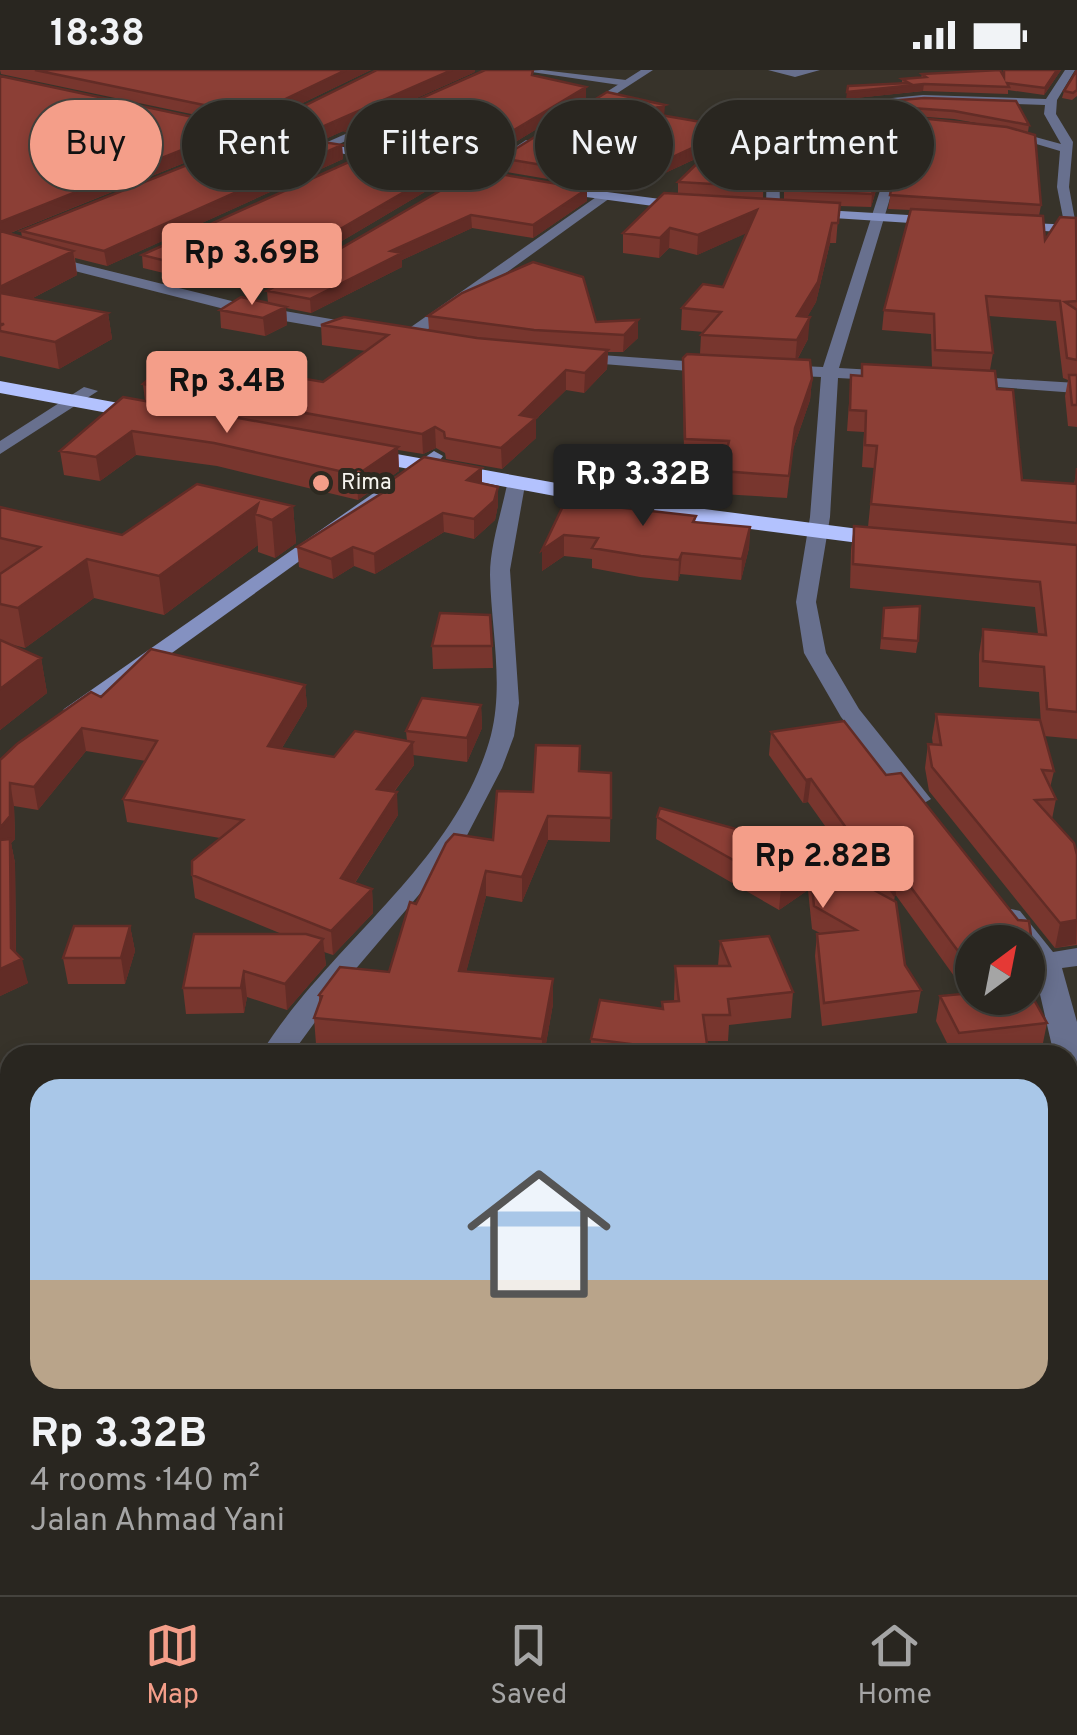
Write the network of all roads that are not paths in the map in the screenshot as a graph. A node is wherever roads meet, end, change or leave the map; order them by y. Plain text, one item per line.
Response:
1 (529, 70) edge
2 (648, 70) edge
3 (773, 70) edge
4 (815, 70) edge
5 (1070, 70) edge
6 (626, 83) junction
7 (599, 100) edge
8 (867, 100) edge
9 (1050, 102) junction
10 (988, 130) edge
11 (1067, 150) junction
12 (532, 185) edge
13 (773, 190) edge
14 (886, 190) edge
15 (604, 198) junction
16 (704, 208) edge
17 (756, 210) edge
18 (773, 211) junction
19 (876, 218) junction
20 (955, 222) edge
21 (994, 224) edge
22 (1075, 228) edge
23 (18, 239) edge
24 (0, 247) edge
25 (133, 264) dead end
26 (109, 275) junction
27 (261, 299) edge
28 (244, 308) junction
29 (371, 331) edge
30 (389, 334) edge
31 (407, 338) junction
32 (427, 342) edge
33 (554, 357) edge
34 (736, 369) edge
35 (755, 370) edge
36 (830, 372) junction
37 (0, 374) edge
38 (906, 377) edge
39 (944, 380) edge
40 (0, 387) edge
41 (1077, 388) edge
42 (82, 396) junction
43 (172, 413) edge
44 (0, 422) edge
45 (32, 428) junction
46 (343, 444) edge
47 (0, 449) edge
48 (427, 460) junction
49 (516, 485) junction
50 (818, 525) junction
51 (914, 534) edge
52 (46, 732) edge
53 (940, 826) edge
54 (999, 901) edge
55 (1077, 958) edge
56 (1046, 962) junction
57 (282, 1045) edge
58 (1068, 1045) edge

1 - 6 lane
2 - 6 street
3 - 4 street
5 - 9 street
6 - 7 street
8 - 9 street
9 - 11 street
10 - 11 street
11 - 22 street
12 - 15 street
13 - 18 street
14 - 19 street
15 - 16 street
15 - 31 street
17 - 18 street
18 - 19 street
19 - 20 street
19 - 36 street
21 - 22 street
23 - 24 street
24 - 26 street
25 - 26 street
26 - 28 street
27 - 28 street
28 - 29 street
30 - 31 street
31 - 32 street
33 - 34 street
35 - 36 street
36 - 38 street
36 - 50 street
37 - 42 highway
39 - 41 street
40 - 42 highway
42 - 43 highway
42 - 45 street
44 - 45 street
45 - 47 street
46 - 48 highway
48 - 49 highway
48 - 50 highway
48 - 52 street
49 - 50 highway
49 - 57 street
50 - 51 highway
50 - 53 street
54 - 56 street
55 - 56 street
56 - 58 street

